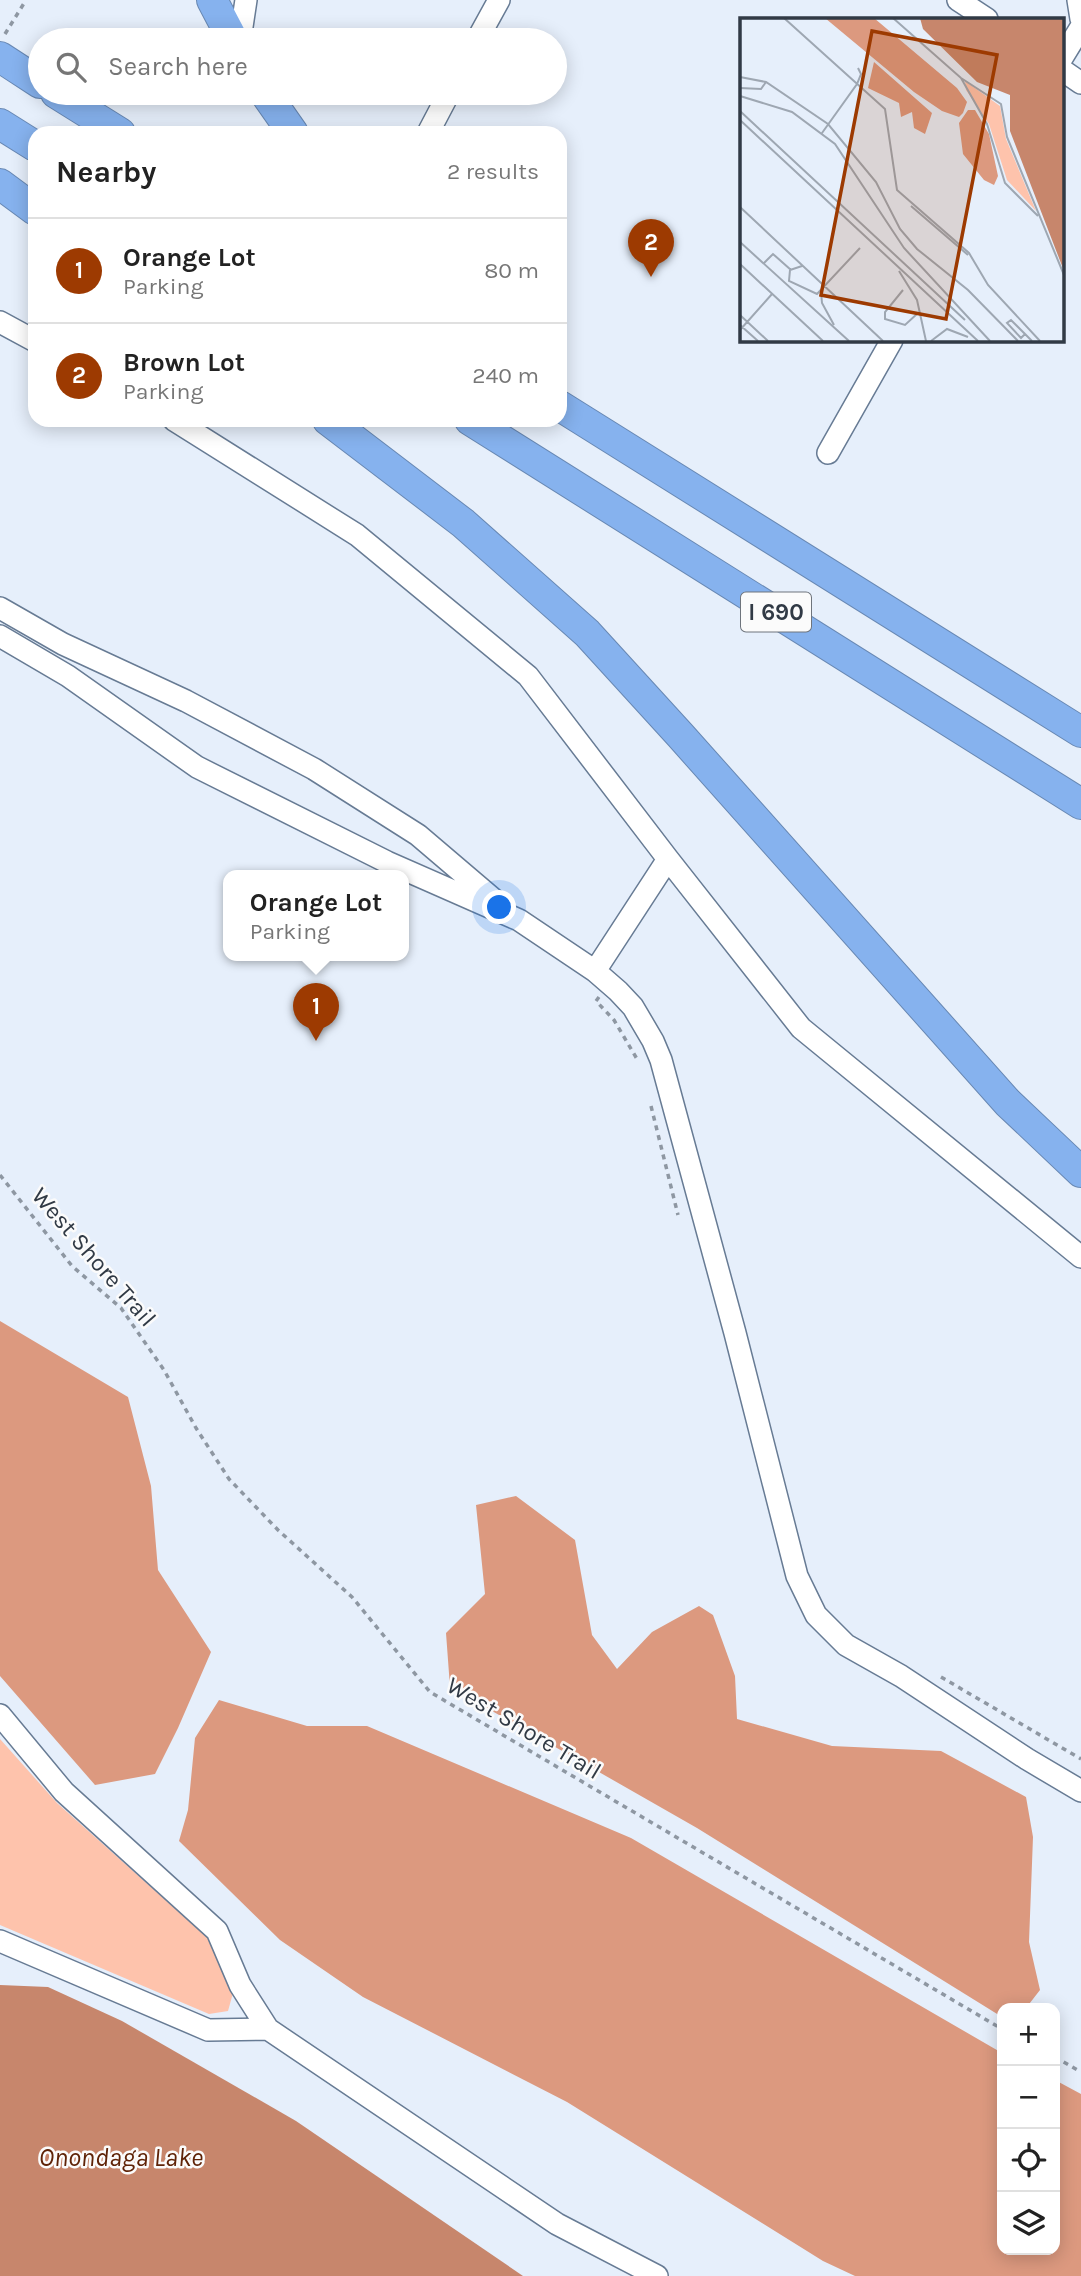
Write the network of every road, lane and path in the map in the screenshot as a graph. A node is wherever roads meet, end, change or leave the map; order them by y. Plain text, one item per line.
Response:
1 (26, 0) edge
2 (212, 0) edge
3 (246, 0) edge
4 (499, 0) edge
5 (958, 0) edge
6 (1078, 0) edge
7 (985, 18) edge
8 (1081, 19) edge
9 (1081, 27) edge
10 (227, 28) edge
11 (242, 28) edge
12 (484, 28) edge
13 (0, 42) edge
14 (1064, 55) edge
15 (0, 57) edge
16 (1064, 71) edge
17 (28, 75) edge
18 (1081, 83) edge
19 (76, 105) edge
20 (273, 105) edge
21 (443, 105) edge
22 (0, 124) edge
23 (109, 126) edge
24 (288, 126) edge
25 (432, 126) edge
26 (28, 142) edge
27 (0, 184) edge
28 (28, 204) edge
29 (0, 322) edge
30 (28, 337) edge
31 (891, 341) edge
32 (567, 396) edge
33 (567, 410) edge
34 (185, 427) edge
35 (337, 427) edge
36 (481, 427) edge
37 (612, 437) junction
38 (828, 453) dead end
39 (0, 608) edge
40 (0, 636) edge
41 (1081, 732) edge
42 (1081, 804) edge
43 (668, 859) junction
44 (405, 870) edge
45 (409, 872) edge
46 (519, 920) junction
47 (602, 977) junction
48 (640, 1065) dead end
49 (649, 1095) dead end
50 (1081, 1172) edge
51 (0, 1175) edge
52 (678, 1215) dead end
53 (1081, 1257) edge
54 (942, 1677) dead end
55 (0, 1715) edge
56 (1081, 1759) edge
57 (1081, 1791) edge
58 (0, 1941) edge
59 (997, 2026) edge
60 (268, 2029) junction
61 (1060, 2060) edge
62 (1081, 2072) edge
63 (657, 2276) edge

1 - 13 path
2 - 10 highway
3 - 11 lane
4 - 12 lane
5 - 7 lane
6 - 8 lane
9 - 14 lane
15 - 17 highway
16 - 18 lane
19 - 23 highway
20 - 24 highway
21 - 25 lane
22 - 26 highway
27 - 28 highway
29 - 30 lane
31 - 38 lane
32 - 37 highway
33 - 37 highway, I 690
34 - 43 lane
35 - 50 highway
36 - 42 highway, I 690
37 - 41 highway, I 690
39 - 46 lane
40 - 44 lane
43 - 47 lane
43 - 53 lane
45 - 46 lane
46 - 47 lane
47 - 48 path
47 - 57 lane
49 - 52 path
51 - 59 path, West Shore Trail
54 - 56 path
55 - 60 lane
58 - 60 lane
60 - 63 lane
61 - 62 path

